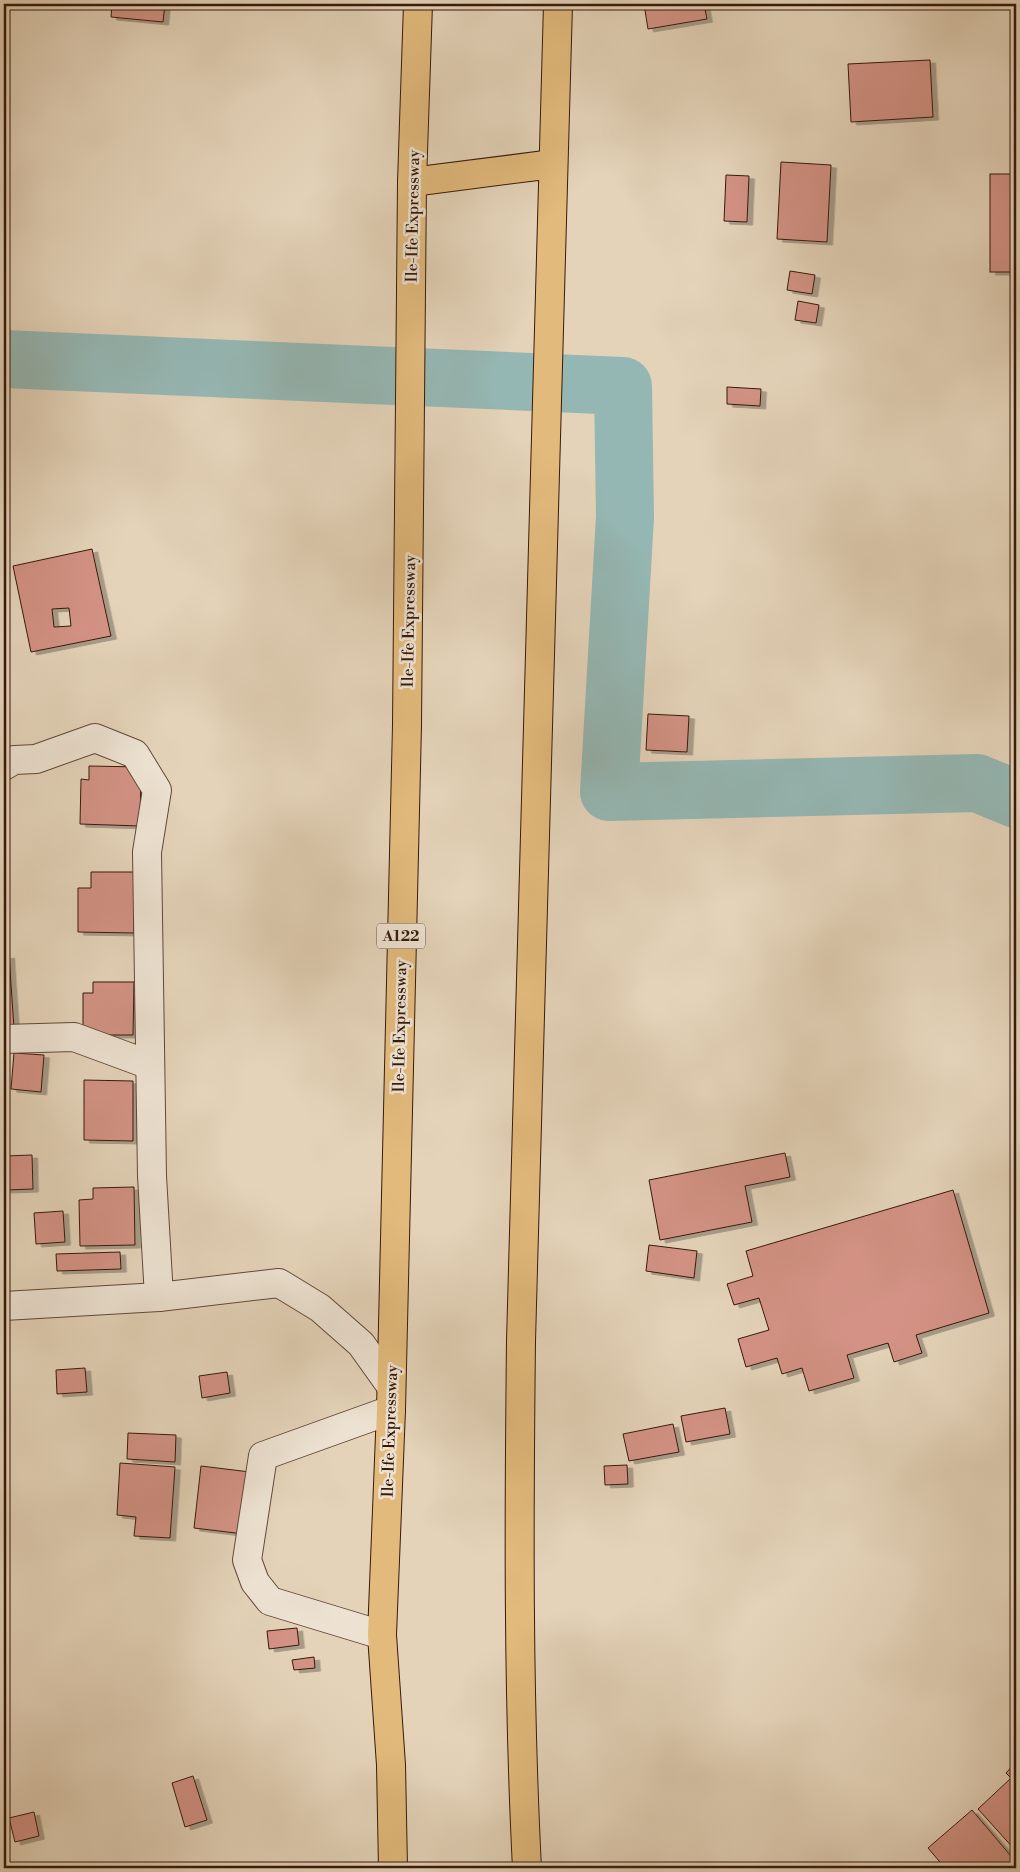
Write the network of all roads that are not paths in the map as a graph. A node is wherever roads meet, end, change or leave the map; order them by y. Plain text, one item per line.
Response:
1 (418, 4) edge
2 (558, 4) edge
3 (553, 164) junction
4 (412, 182) junction
5 (4, 766) edge
6 (4, 1038) edge
7 (150, 1065) junction
8 (158, 1297) junction
9 (4, 1306) edge
10 (391, 1398) junction
11 (382, 1635) junction
12 (394, 1868) edge
13 (527, 1868) edge

1 - 4 highway, Ile-Ife Expressway / A122
2 - 3 highway
3 - 4 highway
3 - 13 highway
4 - 10 highway, Ile-Ife Expressway / A122
5 - 7 street
6 - 7 street
7 - 8 street
8 - 9 street
8 - 10 street
10 - 11 highway, Ile-Ife Expressway / A122
10 - 11 street
11 - 12 highway, Ile-Ife Expressway / A122

